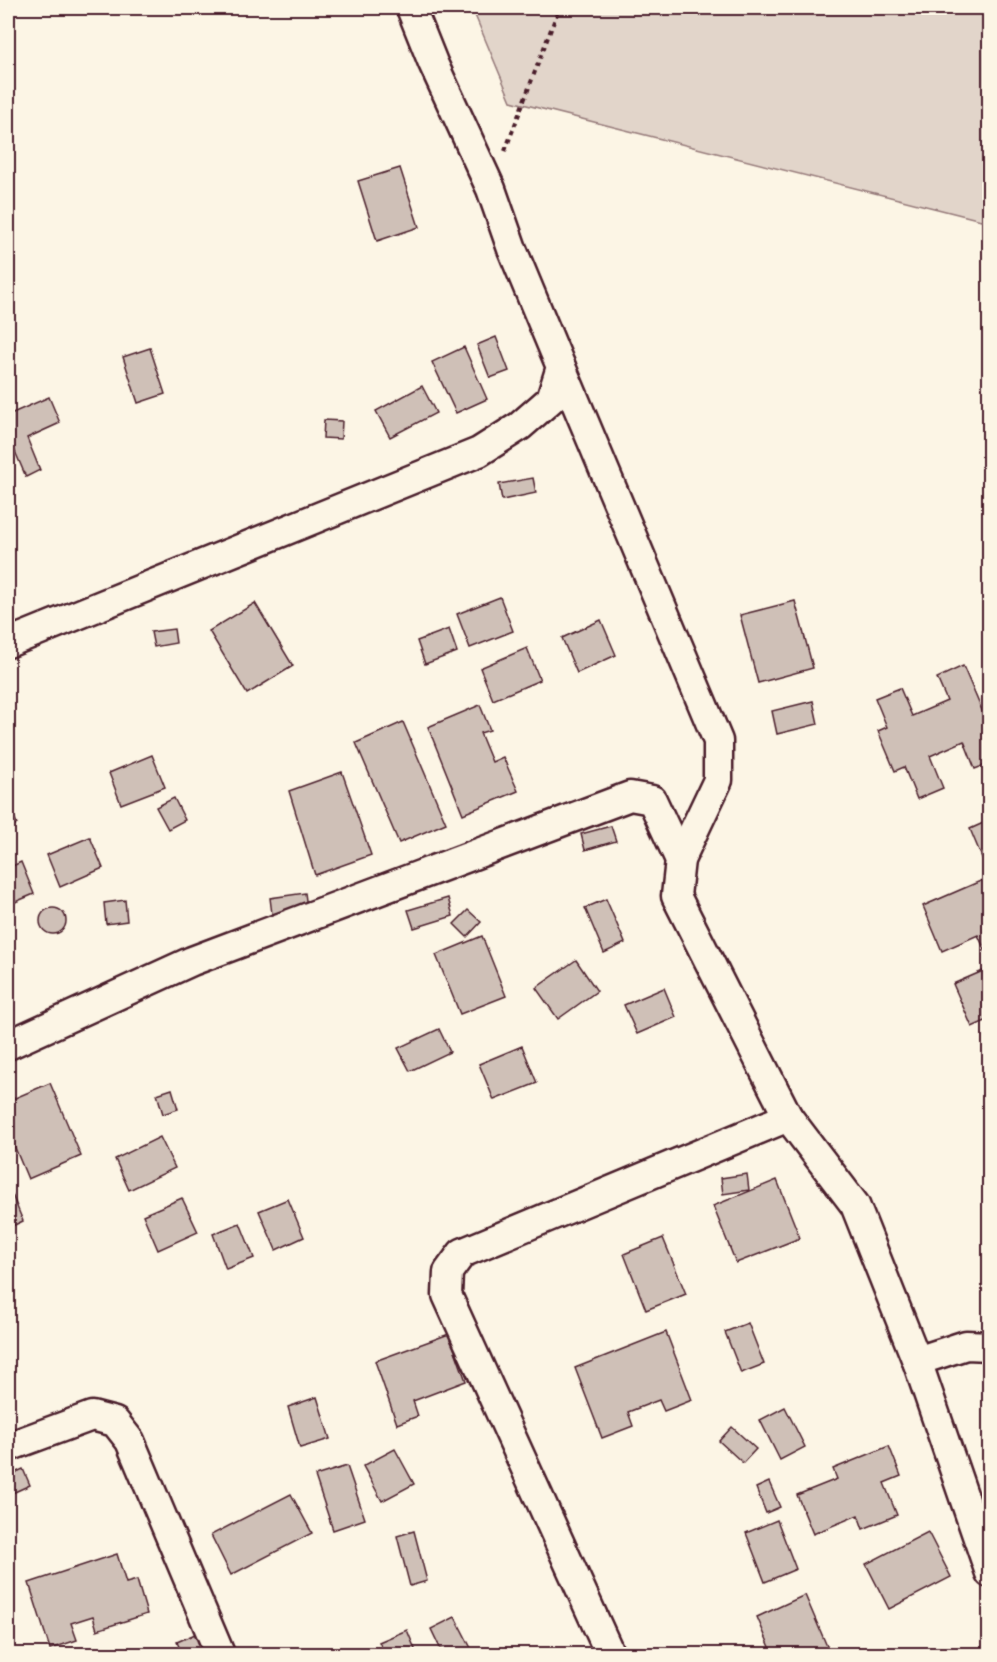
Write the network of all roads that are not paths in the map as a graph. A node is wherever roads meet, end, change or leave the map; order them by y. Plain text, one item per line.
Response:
1 (411, 8) edge
2 (561, 367) junction
3 (8, 643) edge
4 (680, 860) junction
5 (8, 1045) edge
6 (788, 1117) junction
7 (990, 1346) edge
8 (917, 1361) junction
9 (8, 1447) edge
10 (990, 1573) edge
11 (220, 1654) edge
12 (610, 1654) edge

1 - 2 street
2 - 3 street
2 - 4 street
4 - 5 street
4 - 6 street
6 - 8 street
6 - 12 street
7 - 8 street
8 - 10 street
9 - 11 street

